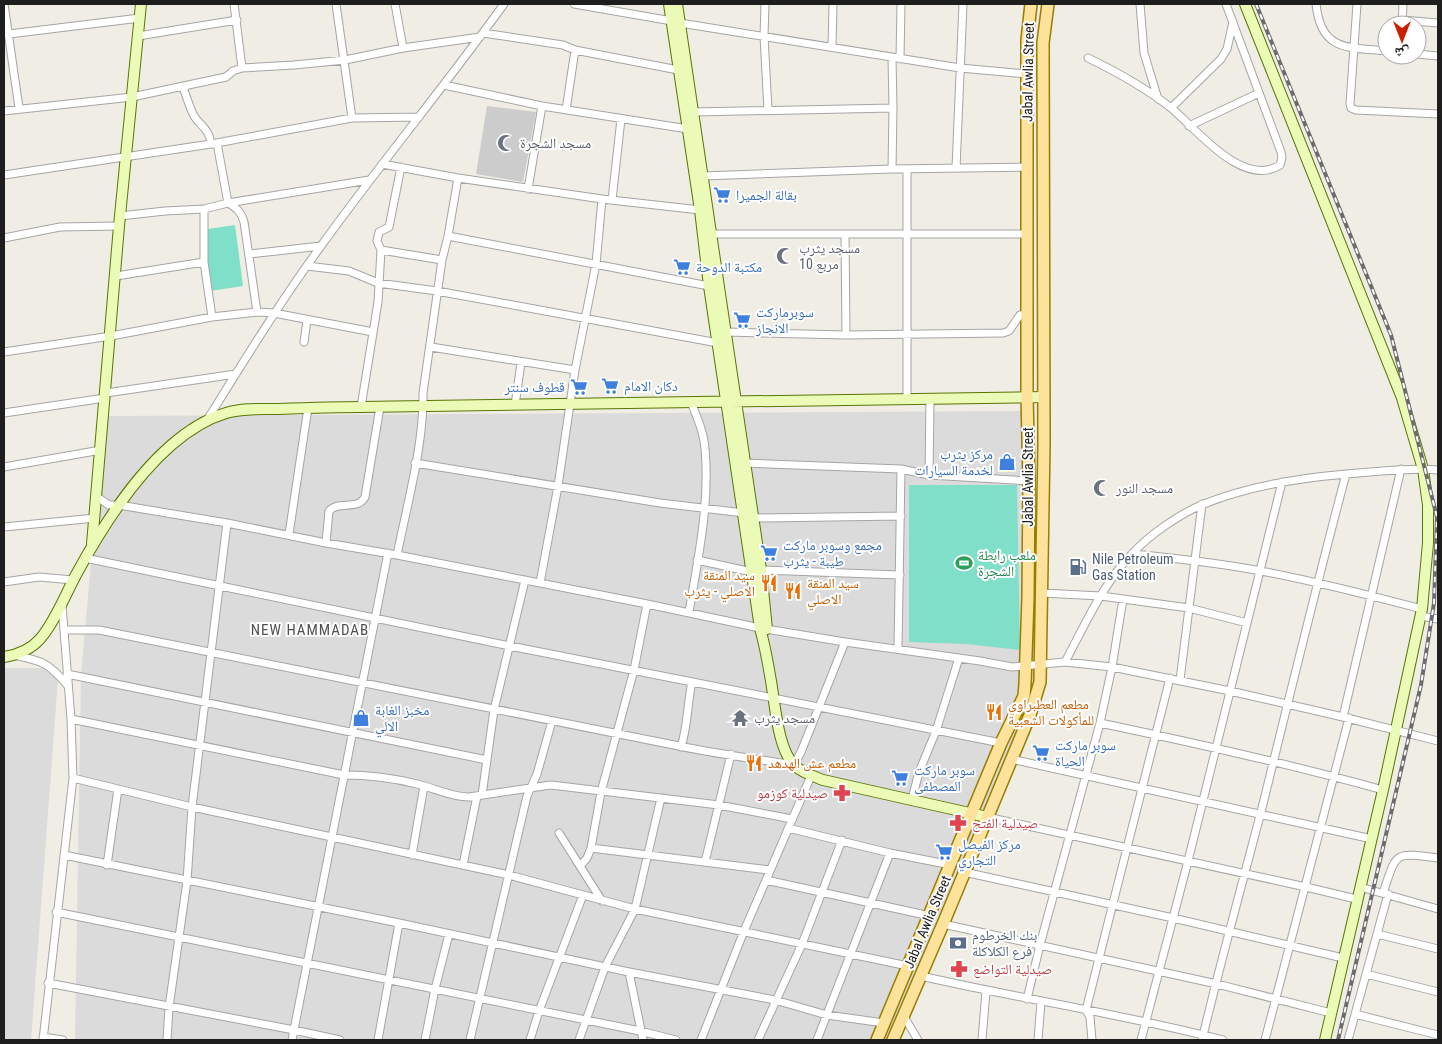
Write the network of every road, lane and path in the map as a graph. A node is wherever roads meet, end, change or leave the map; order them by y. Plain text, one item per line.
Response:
1 (4, 4) edge
2 (141, 4) edge
3 (234, 4) edge
4 (336, 4) edge
5 (395, 4) edge
6 (504, 4) edge
7 (574, 4) edge
8 (669, 4) edge
9 (678, 4) edge
10 (766, 4) edge
11 (833, 4) edge
12 (901, 4) edge
13 (963, 4) edge
14 (1031, 4) edge
15 (1048, 4) edge
16 (1140, 4) edge
17 (1226, 4) edge
18 (1245, 4) edge
19 (1316, 4) edge
20 (1357, 4) edge
21 (140, 18) junction
22 (237, 20) junction
23 (676, 22) junction
24 (1233, 22) junction
25 (9, 34) junction
26 (481, 35) junction
27 (138, 36) junction
28 (764, 36) junction
29 (832, 47) junction
30 (403, 48) junction
31 (1355, 48) junction
32 (575, 50) junction
33 (1377, 50) edge
34 (892, 58) junction
35 (1088, 58) dead end
36 (900, 59) junction
37 (345, 60) junction
38 (242, 68) junction
39 (960, 68) junction
40 (678, 70) junction
41 (1027, 74) junction
42 (444, 85) junction
43 (183, 87) junction
44 (1259, 93) junction
45 (132, 97) junction
46 (1158, 99) junction
47 (542, 106) junction
48 (19, 108) junction
49 (893, 108) junction
50 (1171, 108) junction
51 (566, 110) junction
52 (768, 110) junction
53 (4, 111) edge
54 (694, 112) junction
55 (1438, 114) edge
56 (419, 117) junction
57 (352, 118) junction
58 (621, 119) junction
59 (1189, 126) junction
60 (688, 129) junction
61 (214, 144) junction
62 (126, 157) junction
63 (382, 164) junction
64 (401, 167) junction
65 (1026, 167) junction
66 (956, 168) junction
67 (892, 169) junction
68 (907, 169) junction
69 (4, 175) edge
70 (703, 176) junction
71 (458, 178) junction
72 (369, 180) junction
73 (528, 189) junction
74 (602, 199) junction
75 (612, 200) junction
76 (228, 203) junction
77 (204, 209) junction
78 (700, 210) junction
79 (120, 221) junction
80 (712, 234) junction
81 (845, 234) junction
82 (906, 234) junction
83 (1027, 234) junction
84 (448, 236) junction
85 (4, 238) edge
86 (321, 246) junction
87 (381, 250) junction
88 (250, 254) junction
89 (442, 260) junction
90 (204, 262) junction
91 (596, 264) junction
92 (307, 266) junction
93 (116, 276) junction
94 (378, 283) junction
95 (709, 286) junction
96 (437, 291) junction
97 (257, 312) junction
98 (274, 312) junction
99 (1028, 314) junction
100 (212, 317) junction
101 (586, 319) junction
102 (307, 320) junction
103 (373, 332) junction
104 (726, 332) junction
105 (846, 335) junction
106 (906, 335) junction
107 (111, 336) junction
108 (304, 342) dead end
109 (718, 343) junction
110 (430, 347) junction
111 (4, 352) edge
112 (521, 363) junction
113 (575, 370) junction
114 (236, 374) junction
115 (106, 396) junction
116 (1027, 396) junction
117 (1044, 397) junction
118 (907, 399) junction
119 (930, 399) junction
120 (731, 400) junction
121 (691, 402) junction
122 (570, 404) junction
123 (515, 405) junction
124 (424, 406) junction
125 (361, 407) junction
126 (380, 407) junction
127 (308, 408) junction
128 (4, 413) edge
129 (207, 421) junction
130 (101, 450) junction
131 (415, 463) junction
132 (745, 463) junction
133 (4, 467) edge
134 (901, 469) junction
135 (1401, 469) junction
136 (1423, 469) junction
137 (1438, 470) edge
138 (1346, 474) junction
139 (929, 475) junction
140 (1029, 481) junction
141 (1282, 482) junction
142 (558, 486) junction
143 (97, 497) junction
144 (1202, 504) junction
145 (119, 505) junction
146 (704, 508) junction
147 (744, 513) junction
148 (901, 516) junction
149 (95, 518) junction
150 (753, 518) junction
151 (227, 523) junction
152 (4, 528) edge
153 (289, 534) junction
154 (326, 543) junction
155 (92, 545) junction
156 (388, 554) junction
157 (1132, 554) junction
158 (397, 555) junction
159 (85, 558) junction
160 (697, 560) junction
161 (1195, 561) junction
162 (1259, 570) junction
163 (757, 571) junction
164 (900, 576) junction
165 (73, 580) junction
166 (525, 580) junction
167 (4, 582) edge
168 (1317, 582) junction
169 (540, 583) junction
170 (219, 586) junction
171 (1042, 593) junction
172 (1100, 596) junction
173 (1372, 596) junction
174 (1123, 599) junction
175 (62, 603) junction
176 (647, 604) junction
177 (1189, 608) junction
178 (689, 612) junction
179 (1421, 612) junction
180 (375, 619) junction
181 (1438, 619) edge
182 (1247, 624) junction
183 (764, 628) junction
184 (64, 630) junction
185 (845, 642) junction
186 (510, 646) junction
187 (898, 649) junction
188 (211, 652) junction
189 (9, 656) edge
190 (959, 658) junction
191 (1065, 662) junction
192 (1041, 663) junction
193 (1026, 667) junction
194 (1112, 667) junction
195 (634, 670) junction
196 (67, 674) junction
197 (1170, 678) junction
198 (1180, 680) junction
199 (362, 682) junction
200 (692, 682) junction
201 (68, 686) junction
202 (1230, 691) junction
203 (774, 698) junction
204 (205, 702) junction
205 (1288, 705) junction
206 (819, 707) junction
207 (494, 710) junction
208 (1346, 718) junction
209 (71, 719) junction
210 (552, 721) junction
211 (1100, 724) junction
212 (936, 731) junction
213 (1396, 731) junction
214 (352, 732) junction
215 (617, 734) junction
216 (1156, 735) junction
217 (1438, 741) edge
218 (1001, 743) junction
219 (200, 746) junction
220 (681, 747) junction
221 (1215, 748) junction
222 (730, 754) junction
223 (1011, 759) junction
224 (487, 760) junction
225 (1273, 762) junction
226 (794, 765) junction
227 (344, 775) junction
228 (811, 776) junction
229 (1334, 776) junction
230 (1085, 777) junction
231 (73, 778) junction
232 (424, 786) junction
233 (530, 787) junction
234 (1143, 788) junction
235 (118, 789) junction
236 (1383, 790) junction
237 (601, 792) junction
238 (479, 796) junction
239 (661, 798) junction
240 (912, 799) junction
241 (1202, 801) junction
242 (718, 805) junction
243 (192, 807) junction
244 (972, 813) junction
245 (1260, 814) junction
246 (987, 817) junction
247 (792, 819) junction
248 (788, 828) junction
249 (1321, 828) junction
250 (559, 833) dead end
251 (1070, 835) junction
252 (331, 837) junction
253 (1372, 839) junction
254 (842, 840) junction
255 (591, 848) junction
256 (1127, 848) junction
257 (890, 853) junction
258 (412, 854) junction
259 (649, 854) junction
260 (64, 855) junction
261 (1438, 858) edge
262 (1188, 861) junction
263 (705, 862) junction
264 (107, 865) junction
265 (464, 865) junction
266 (951, 865) junction
267 (580, 866) junction
268 (769, 870) junction
269 (964, 872) junction
270 (1244, 873) junction
271 (509, 876) junction
272 (187, 880) junction
273 (766, 880) junction
274 (1360, 886) junction
275 (1306, 887) junction
276 (1055, 892) junction
277 (823, 893) junction
278 (1385, 893) junction
279 (583, 895) junction
280 (1356, 900) junction
281 (602, 902) junction
282 (871, 903) junction
283 (317, 906) junction
284 (1113, 906) junction
285 (635, 910) junction
286 (1438, 910) edge
287 (56, 912) junction
288 (930, 916) junction
289 (1173, 918) junction
290 (399, 923) junction
291 (943, 924) junction
292 (744, 931) junction
293 (1228, 931) junction
294 (449, 934) junction
295 (1377, 934) junction
296 (180, 937) junction
297 (492, 942) junction
298 (802, 944) junction
299 (1040, 945) junction
300 (1290, 945) junction
301 (1438, 949) edge
302 (851, 953) junction
303 (560, 957) junction
304 (1343, 958) junction
305 (1099, 959) junction
306 (307, 964) junction
307 (908, 966) junction
308 (605, 967) junction
309 (1159, 971) junction
310 (629, 972) junction
311 (1366, 974) junction
312 (920, 976) junction
313 (388, 979) junction
314 (48, 983) junction
315 (1216, 984) junction
316 (435, 989) junction
317 (721, 990) junction
318 (986, 991) junction
319 (1438, 992) edge
320 (480, 999) junction
321 (1027, 999) junction
322 (1276, 999) junction
323 (775, 1000) junction
324 (1041, 1002) junction
325 (169, 1007) junction
326 (1086, 1010) junction
327 (539, 1011) junction
328 (1331, 1013) junction
329 (827, 1014) junction
330 (1356, 1014) junction
331 (903, 1015) junction
332 (585, 1020) junction
333 (884, 1023) junction
334 (1145, 1023) junction
335 (294, 1030) junction
336 (640, 1031) junction
337 (1438, 1035) edge
338 (43, 1038) edge
339 (1203, 1038) edge
340 (63, 1040) edge
341 (167, 1040) edge
342 (292, 1040) edge
343 (340, 1040) edge
344 (378, 1040) edge
345 (425, 1040) edge
346 (470, 1040) edge
347 (530, 1040) edge
348 (579, 1040) edge
349 (643, 1040) edge
350 (676, 1040) edge
351 (701, 1040) edge
352 (758, 1040) edge
353 (817, 1040) edge
354 (877, 1040) edge
355 (893, 1040) edge
356 (918, 1040) edge
357 (982, 1040) edge
358 (1038, 1040) edge
359 (1092, 1040) edge
360 (1141, 1040) edge
361 (1223, 1040) edge
362 (1265, 1040) edge
363 (1325, 1040) edge
364 (1348, 1040) edge

1 - 25 street
2 - 21 street
3 - 22 street
4 - 37 street
5 - 30 street
6 - 26 street
7 - 23 street
8 - 23 street
9 - 23 street
10 - 28 street
11 - 29 street
12 - 36 street
13 - 39 street
14 - 41 main road, Jabal Awlia Street
15 - 117 main road, Jabal Awlia Street
16 - 46 street
17 - 24 street
18 - 136 street
19 - 31 street
20 - 31 street
21 - 25 street
21 - 27 street
22 - 27 street
22 - 38 street
23 - 28 street
23 - 40 street
23 - 54 street
24 - 44 street
24 - 50 street
25 - 48 street
26 - 30 street
26 - 32 street
26 - 42 street
27 - 45 street
28 - 29 street
28 - 52 street
29 - 34 street
30 - 37 street
31 - 33 street
31 - 55 street
32 - 40 street
32 - 51 street
34 - 36 street
34 - 49 street
35 - 46 street
36 - 39 street
37 - 38 street
37 - 57 street
38 - 43 street
39 - 41 street
39 - 66 street
40 - 60 street
41 - 65 main road, Jabal Awlia Street
42 - 47 street
42 - 56 street
43 - 45 street
43 - 61 street
44 - 59 street
44 - 59 street
45 - 48 street
45 - 62 street
46 - 50 street
47 - 51 street
47 - 73 street
48 - 53 street
49 - 52 street
49 - 67 street
50 - 59 street
51 - 58 street
52 - 54 street
54 - 70 street
56 - 57 street
56 - 63 street
57 - 61 street
58 - 60 street
58 - 75 street
60 - 78 street
61 - 62 street
61 - 76 street
62 - 69 street
62 - 79 street
63 - 64 street
63 - 72 street
64 - 71 street
64 - 87 street
65 - 66 street
65 - 83 main road, Jabal Awlia Street
66 - 68 street
67 - 68 street
67 - 70 street
68 - 82 street
70 - 80 street
71 - 73 street
71 - 84 street
72 - 76 street
72 - 86 street
73 - 74 street
74 - 75 street
74 - 91 street
75 - 78 street
76 - 77 street
76 - 88 street
77 - 79 street
77 - 90 street
78 - 95 street
79 - 85 street
79 - 93 street
80 - 81 street
80 - 104 street
81 - 82 street
81 - 105 street
82 - 83 street
82 - 106 street
83 - 99 main road, Jabal Awlia Street
84 - 89 street
84 - 91 street
86 - 88 street
86 - 92 street
87 - 89 street
87 - 94 street
88 - 97 street
89 - 96 street
90 - 93 street
90 - 100 street
91 - 95 street
91 - 101 street
92 - 94 street
92 - 98 street
93 - 107 street
94 - 96 street
94 - 103 street
95 - 109 street
96 - 101 street
96 - 110 street
97 - 98 street
97 - 100 street
98 - 102 street
98 - 114 street
99 - 106 street
99 - 116 main road, Jabal Awlia Street
100 - 107 street
101 - 109 street
101 - 113 street
102 - 103 street
102 - 108 street
103 - 125 street
104 - 105 street
104 - 120 street
105 - 106 street
106 - 118 street
107 - 111 street
107 - 115 street
109 - 120 street
110 - 112 street
110 - 124 street
112 - 113 street
112 - 123 street
113 - 122 street
114 - 115 street
114 - 129 street
115 - 128 street
115 - 130 street
116 - 117 street
116 - 119 street
116 - 140 main road, Jabal Awlia Street
117 - 171 main road, Jabal Awlia Street
118 - 119 street
118 - 120 street
119 - 139 street
120 - 121 street
120 - 132 street
120 - 147 street
121 - 122 street
121 - 146 street
122 - 123 street
122 - 142 street
123 - 124 street
124 - 126 street
124 - 131 street
125 - 126 street
125 - 127 street
126 - 154 street
127 - 129 street
127 - 153 street
129 - 145 street
130 - 133 street
130 - 143 street
131 - 142 street
131 - 158 street
132 - 134 street
132 - 150 street
134 - 139 street
134 - 148 street
135 - 136 street
135 - 138 street
135 - 173 street
136 - 137 street
136 - 179 street
138 - 141 street
138 - 168 street
139 - 140 street
140 - 193 main road, Jabal Awlia Street
141 - 144 street
141 - 162 street
142 - 146 street
142 - 169 street
143 - 145 street
143 - 149 street
144 - 157 street
144 - 161 street
145 - 151 street
145 - 155 street
146 - 147 street
146 - 160 street
147 - 163 street
148 - 150 street
148 - 164 street
149 - 152 street
149 - 155 street
150 - 163 street
151 - 153 street
151 - 170 street
153 - 154 street
154 - 156 street
155 - 159 street
156 - 158 street
156 - 180 street
157 - 161 street
157 - 172 street
158 - 166 street
159 - 165 street
159 - 170 street
160 - 163 street
160 - 178 street
161 - 162 street
161 - 177 street
162 - 168 street
162 - 182 street
163 - 164 street
163 - 183 street
164 - 187 street
165 - 167 street
165 - 175 street
166 - 169 street
166 - 186 street
168 - 173 street
168 - 205 street
169 - 176 street
170 - 180 street
170 - 188 street
171 - 172 street
171 - 192 main road, Jabal Awlia Street
172 - 174 street
172 - 191 street
173 - 179 street
173 - 208 street
174 - 177 street
174 - 194 street
175 - 184 street
175 - 189 street
176 - 178 street
176 - 195 street
177 - 182 street
177 - 198 street
178 - 183 street
179 - 181 street
179 - 213 street
180 - 186 street
180 - 199 street
182 - 202 street
183 - 185 street
183 - 203 street
184 - 188 street
184 - 196 street
185 - 187 street
185 - 206 street
186 - 195 street
186 - 207 street
187 - 190 street
188 - 199 street
188 - 204 street
189 - 201 street
190 - 193 street
190 - 212 street
191 - 192 street
191 - 194 street
192 - 193 street
192 - 223 main road, Jabal Awlia Street
193 - 218 main road, Jabal Awlia Street
194 - 197 street
194 - 211 street
195 - 200 street
195 - 215 street
196 - 201 street
196 - 204 street
197 - 198 street
197 - 216 street
198 - 202 street
199 - 207 street
199 - 214 street
200 - 203 street
200 - 220 street
201 - 209 street
202 - 205 street
202 - 221 street
203 - 206 street
203 - 226 street
204 - 214 street
204 - 219 street
205 - 208 street
205 - 225 street
206 - 212 street
206 - 226 street
207 - 210 street
207 - 224 street
208 - 213 street
208 - 229 street
209 - 219 street
209 - 231 street
210 - 215 street
210 - 233 street
211 - 216 street
211 - 230 street
212 - 218 street
212 - 240 street
213 - 217 street
213 - 236 street
214 - 224 street
214 - 227 street
215 - 220 street
215 - 237 street
216 - 221 street
216 - 234 street
218 - 244 main road, Jabal Awlia Street
219 - 227 street
219 - 243 street
220 - 222 street
221 - 225 street
221 - 241 street
222 - 226 street
222 - 242 street
223 - 230 street
223 - 246 main road, Jabal Awlia Street
224 - 238 street
225 - 229 street
225 - 245 street
226 - 228 street
227 - 232 street
227 - 252 street
228 - 240 street
228 - 247 street
229 - 236 street
229 - 249 street
230 - 234 street
230 - 251 street
231 - 235 street
231 - 260 street
232 - 238 street
232 - 258 street
233 - 237 street
233 - 238 street
233 - 271 street
234 - 241 street
234 - 256 street
235 - 243 street
235 - 264 street
236 - 253 street
237 - 239 street
237 - 255 street
238 - 265 street
239 - 242 street
239 - 259 street
240 - 244 street
241 - 245 street
241 - 262 street
242 - 247 street
242 - 263 street
243 - 252 street
243 - 272 street
244 - 246 street
244 - 266 main road, Jabal Awlia Street
245 - 249 street
245 - 270 street
246 - 251 street
246 - 269 main road, Jabal Awlia Street
247 - 248 street
248 - 254 street
248 - 268 street
249 - 253 street
249 - 275 street
250 - 267 street
251 - 256 street
251 - 276 street
252 - 258 street
252 - 283 street
253 - 274 street
254 - 257 street
254 - 277 street
255 - 259 street
255 - 267 street
256 - 262 street
256 - 284 street
257 - 266 street
257 - 282 street
258 - 265 street
259 - 263 street
259 - 285 street
260 - 264 street
260 - 287 street
261 - 278 street
262 - 270 street
262 - 289 street
263 - 268 street
264 - 272 street
265 - 271 street
266 - 288 main road, Jabal Awlia Street
267 - 281 street
268 - 273 street
269 - 276 street
269 - 291 main road, Jabal Awlia Street
270 - 275 street
270 - 293 street
271 - 279 street
271 - 297 street
272 - 283 street
272 - 296 street
273 - 277 street
273 - 292 street
274 - 278 street
274 - 280 street
275 - 280 street
275 - 300 street
276 - 284 street
276 - 299 street
277 - 282 street
277 - 298 street
278 - 286 street
278 - 295 street
279 - 281 street
279 - 303 street
280 - 304 street
281 - 285 street
282 - 288 street
282 - 302 street
283 - 290 street
283 - 306 street
284 - 289 street
284 - 305 street
285 - 292 street
285 - 308 street
287 - 296 street
287 - 314 street
288 - 307 main road, Jabal Awlia Street
289 - 293 street
289 - 309 street
290 - 294 street
290 - 313 street
291 - 299 street
291 - 312 main road, Jabal Awlia Street
292 - 298 street
292 - 317 street
293 - 300 street
293 - 315 street
294 - 297 street
294 - 316 street
295 - 301 street
295 - 311 street
296 - 306 street
296 - 325 street
297 - 303 street
297 - 320 street
298 - 302 street
298 - 323 street
299 - 305 street
299 - 321 street
300 - 304 street
300 - 322 street
302 - 307 street
302 - 329 street
303 - 308 street
303 - 327 street
304 - 328 street
305 - 309 street
305 - 326 street
306 - 313 street
306 - 335 street
307 - 333 main road, Jabal Awlia Street
308 - 310 street
308 - 332 street
309 - 315 street
309 - 334 street
310 - 317 street
310 - 336 street
311 - 319 street
311 - 330 street
312 - 318 street
312 - 331 main road, Jabal Awlia Street
313 - 316 street
313 - 344 street
314 - 325 street
314 - 338 street
315 - 322 street
315 - 339 street
316 - 320 street
316 - 345 street
317 - 323 street
317 - 351 street
318 - 321 street
318 - 357 street
320 - 327 street
320 - 346 street
321 - 324 street
322 - 328 street
322 - 362 street
323 - 329 street
323 - 352 street
324 - 326 street
324 - 358 street
325 - 335 street
325 - 341 street
326 - 334 street
326 - 359 street
327 - 332 street
327 - 347 street
328 - 363 street
329 - 333 street
329 - 353 street
330 - 337 street
330 - 364 street
331 - 355 main road, Jabal Awlia Street
331 - 356 street
332 - 336 street
332 - 348 street
333 - 354 main road, Jabal Awlia Street
334 - 339 street
334 - 360 street
335 - 342 street
335 - 343 street
336 - 349 street
336 - 350 street
338 - 340 street
339 - 361 street

